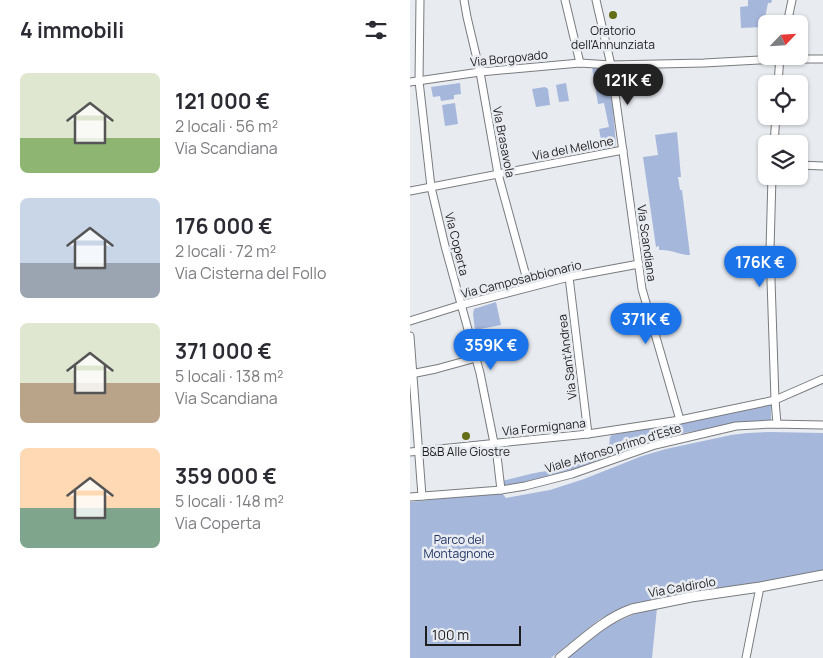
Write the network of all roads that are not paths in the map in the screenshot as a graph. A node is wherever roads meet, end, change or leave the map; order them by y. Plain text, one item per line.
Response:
1 (420, 0) edge
2 (464, 0) edge
3 (565, 0) edge
4 (596, 0) edge
5 (792, 0) edge
6 (789, 15) edge
7 (758, 59) edge
8 (808, 59) edge
9 (823, 59) edge
10 (580, 63) junction
11 (611, 65) junction
12 (480, 72) junction
13 (419, 81) junction
14 (410, 82) edge
15 (623, 150) junction
16 (808, 165) edge
17 (823, 166) edge
18 (498, 174) junction
19 (772, 185) edge
20 (432, 187) junction
21 (410, 191) edge
22 (639, 264) junction
23 (569, 277) junction
24 (530, 287) junction
25 (461, 305) junction
26 (410, 320) edge
27 (410, 336) edge
28 (476, 358) junction
29 (412, 373) edge
30 (823, 379) edge
31 (775, 400) junction
32 (680, 420) junction
33 (777, 424) junction
34 (823, 425) edge
35 (588, 434) junction
36 (494, 443) junction
37 (419, 450) junction
38 (410, 452) edge
39 (501, 490) junction
40 (422, 496) junction
41 (410, 498) edge
42 (823, 575) edge
43 (760, 587) junction
44 (560, 658) edge
45 (746, 658) edge

1 - 13 street, Via Coperta
2 - 12 street, Via Brasavola
3 - 10 street
4 - 11 street, Via Scandiana
5 - 6 street
7 - 11 street, Via Borgovado
8 - 9 street, Via Borgovado
10 - 11 street, Via Borgovado
10 - 12 street, Via Borgovado
11 - 15 street, Via Scandiana
12 - 13 street, Via Borgovado
12 - 18 street, Via Brasavola
13 - 14 street, Via Borgovado
13 - 20 street, Via Coperta
15 - 18 street, Via del Mellone
15 - 22 street, Via Scandiana
16 - 17 street
18 - 20 street, Via del Mellone
18 - 24 street, Via Brasavola
19 - 31 street
20 - 21 street, Via del Mellone
20 - 25 street, Via Coperta
22 - 23 street, Via Camposabbionario
22 - 32 street, Via Scandiana
23 - 24 street, Via Camposabbionario
23 - 35 street, Via Sant'Andrea
24 - 25 street, Via Camposabbionario
25 - 26 street, Via Camposabbionario
25 - 28 street, Via Coperta
27 - 29 street
28 - 29 street
28 - 36 street, Via Coperta
29 - 37 street
30 - 31 street, Via Formignana
31 - 32 street, Via Formignana
31 - 33 street
32 - 35 street, Via Formignana
33 - 34 street, Viale Alfonso primo d'Este
33 - 39 street, Viale Alfonso primo d'Este
35 - 36 street, Via Formignana
36 - 37 street, Via Formignana
36 - 39 street, Via Coperta
37 - 38 street, Via Formignana
37 - 40 street
39 - 40 street, Viale Alfonso primo d'Este
40 - 41 street, Viale Alfonso primo d'Este
42 - 43 main road, Via Caldirolo
43 - 44 main road, Via Caldirolo
43 - 45 street

